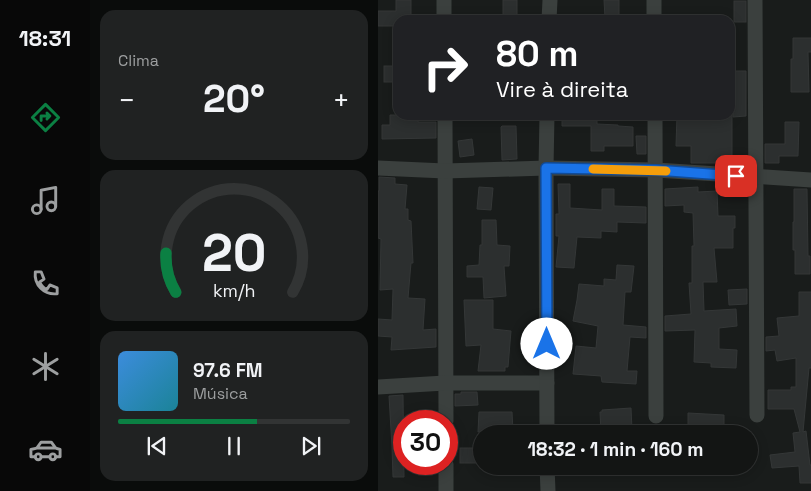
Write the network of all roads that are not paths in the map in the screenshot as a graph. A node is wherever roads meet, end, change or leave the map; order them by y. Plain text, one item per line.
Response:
1 (444, 0) edge
2 (550, 0) edge
3 (654, 0) edge
4 (755, 0) edge
5 (444, 15) edge
6 (549, 15) edge
7 (654, 15) edge
8 (445, 120) edge
9 (547, 120) edge
10 (655, 120) edge
11 (378, 168) edge
12 (546, 168) junction
13 (656, 170) junction
14 (445, 171) junction
15 (755, 177) junction
16 (812, 180) edge
17 (446, 383) junction
18 (547, 383) junction
19 (378, 387) edge
20 (446, 410) edge
21 (757, 415) dead end
22 (656, 416) dead end
23 (547, 425) edge
24 (446, 475) edge
25 (548, 475) edge
26 (446, 491) edge
27 (548, 491) edge

1 - 5 street
2 - 6 street
3 - 7 street
4 - 15 street
8 - 14 street
9 - 12 street
10 - 13 street
11 - 14 street
12 - 13 street
12 - 14 street
12 - 18 street
13 - 15 street
13 - 22 street
14 - 17 street
15 - 16 street
15 - 21 street
17 - 18 street
17 - 19 street
17 - 20 street
18 - 23 street
24 - 26 street
25 - 27 street

